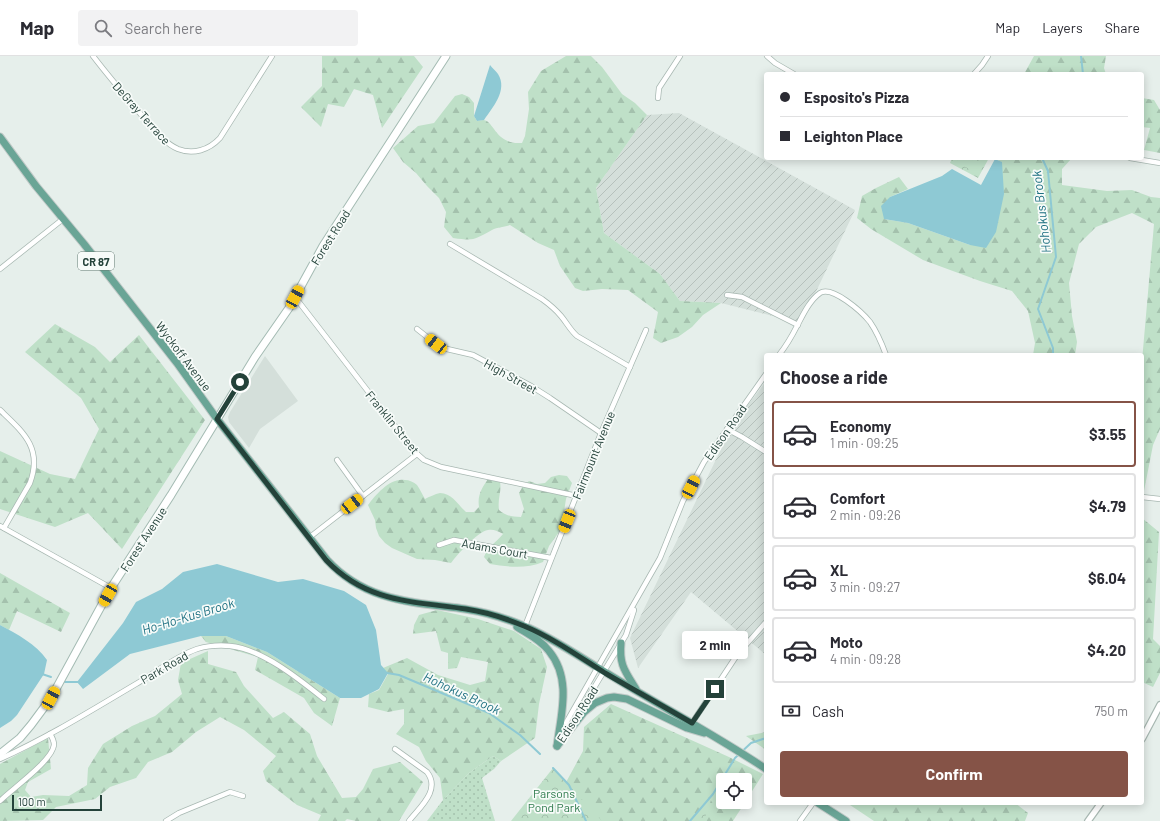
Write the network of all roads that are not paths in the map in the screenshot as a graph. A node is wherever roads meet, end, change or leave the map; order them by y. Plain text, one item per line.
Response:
1 (93, 56) edge
2 (272, 56) edge
3 (446, 56) edge
4 (680, 56) edge
5 (767, 56) edge
6 (988, 56) edge
7 (791, 72) edge
8 (976, 72) edge
9 (658, 98) dead end
10 (0, 137) edge
11 (1142, 160) edge
12 (1160, 163) edge
13 (63, 219) junction
14 (450, 244) dead end
15 (0, 269) edge
16 (727, 295) dead end
17 (295, 297) junction
18 (798, 325) junction
19 (417, 329) dead end
20 (646, 330) dead end
21 (780, 353) edge
22 (885, 353) edge
23 (630, 368) junction
24 (764, 377) edge
25 (0, 410) edge
26 (217, 419) junction
27 (726, 429) junction
28 (601, 434) junction
29 (764, 451) edge
30 (417, 454) junction
31 (336, 460) dead end
32 (363, 496) junction
33 (577, 496) junction
34 (1144, 497) edge
35 (1160, 499) edge
36 (2, 527) edge
37 (310, 537) junction
38 (438, 545) dead end
39 (551, 558) junction
40 (111, 588) junction
41 (637, 600) junction
42 (506, 620) junction
43 (764, 624) edge
44 (525, 626) junction
45 (621, 643) junction
46 (601, 670) junction
47 (637, 691) junction
48 (324, 699) dead end
49 (1160, 705) edge
50 (692, 723) junction
51 (50, 734) junction
52 (1144, 735) edge
53 (715, 737) junction
54 (557, 746) junction
55 (395, 749) dead end
56 (0, 754) edge
57 (0, 759) edge
58 (764, 767) edge
59 (243, 796) dead end
60 (0, 801) edge
61 (812, 805) edge
62 (821, 805) edge
63 (1100, 805) edge
64 (166, 821) edge
65 (408, 821) edge
66 (800, 821) edge
67 (846, 821) edge
68 (1088, 821) edge

1 - 2 street, DeGray Terrace
3 - 17 main road, Forest Road
4 - 9 street
5 - 7 street
6 - 8 street
10 - 13 main road, Wyckoff Avenue / CR 87
11 - 12 street
13 - 15 street
13 - 26 main road, Wyckoff Avenue / CR 87
14 - 23 street
16 - 18 street
17 - 26 main road, Forest Road
17 - 30 street, Franklin Street
18 - 21 street
18 - 22 street
19 - 28 street, High Street
20 - 23 street, Fairmount Avenue
23 - 28 street, Fairmount Avenue
24 - 27 street, Edison Road
25 - 36 street
26 - 37 main road, Wyckoff Avenue / CR 87
26 - 40 main road, Forest Avenue
27 - 29 street
27 - 41 street, Edison Road
28 - 33 street, Fairmount Avenue
30 - 32 street
30 - 33 street, Franklin Street
31 - 32 street
32 - 37 street
33 - 39 street, Fairmount Avenue
34 - 35 street
36 - 40 street
37 - 42 main road, Wyckoff Avenue / CR 87
38 - 39 street, Adams Court
39 - 44 street, Fairmount Avenue
40 - 56 main road, Forest Avenue
41 - 45 street, Edison Road
41 - 46 street, Edison Road
42 - 44 main road, Wyckoff Avenue / CR 87
42 - 54 main road
43 - 50 street
44 - 46 main road, Wyckoff Avenue / CR 87
45 - 46 street, Edison Road
45 - 47 main road
46 - 47 main road, Wyckoff Avenue / CR 87
46 - 54 street, Edison Road
46 - 54 street, Edison Road
47 - 50 main road, Wyckoff Avenue / CR 87
48 - 51 street, Park Road
49 - 52 street
50 - 53 main road, Wyckoff Avenue / CR 87
51 - 57 street, Park Road
51 - 60 street
53 - 54 main road
53 - 58 main road, Wyckoff Avenue / CR 87
55 - 65 street
59 - 64 street
61 - 66 street
62 - 67 main road
63 - 68 street

